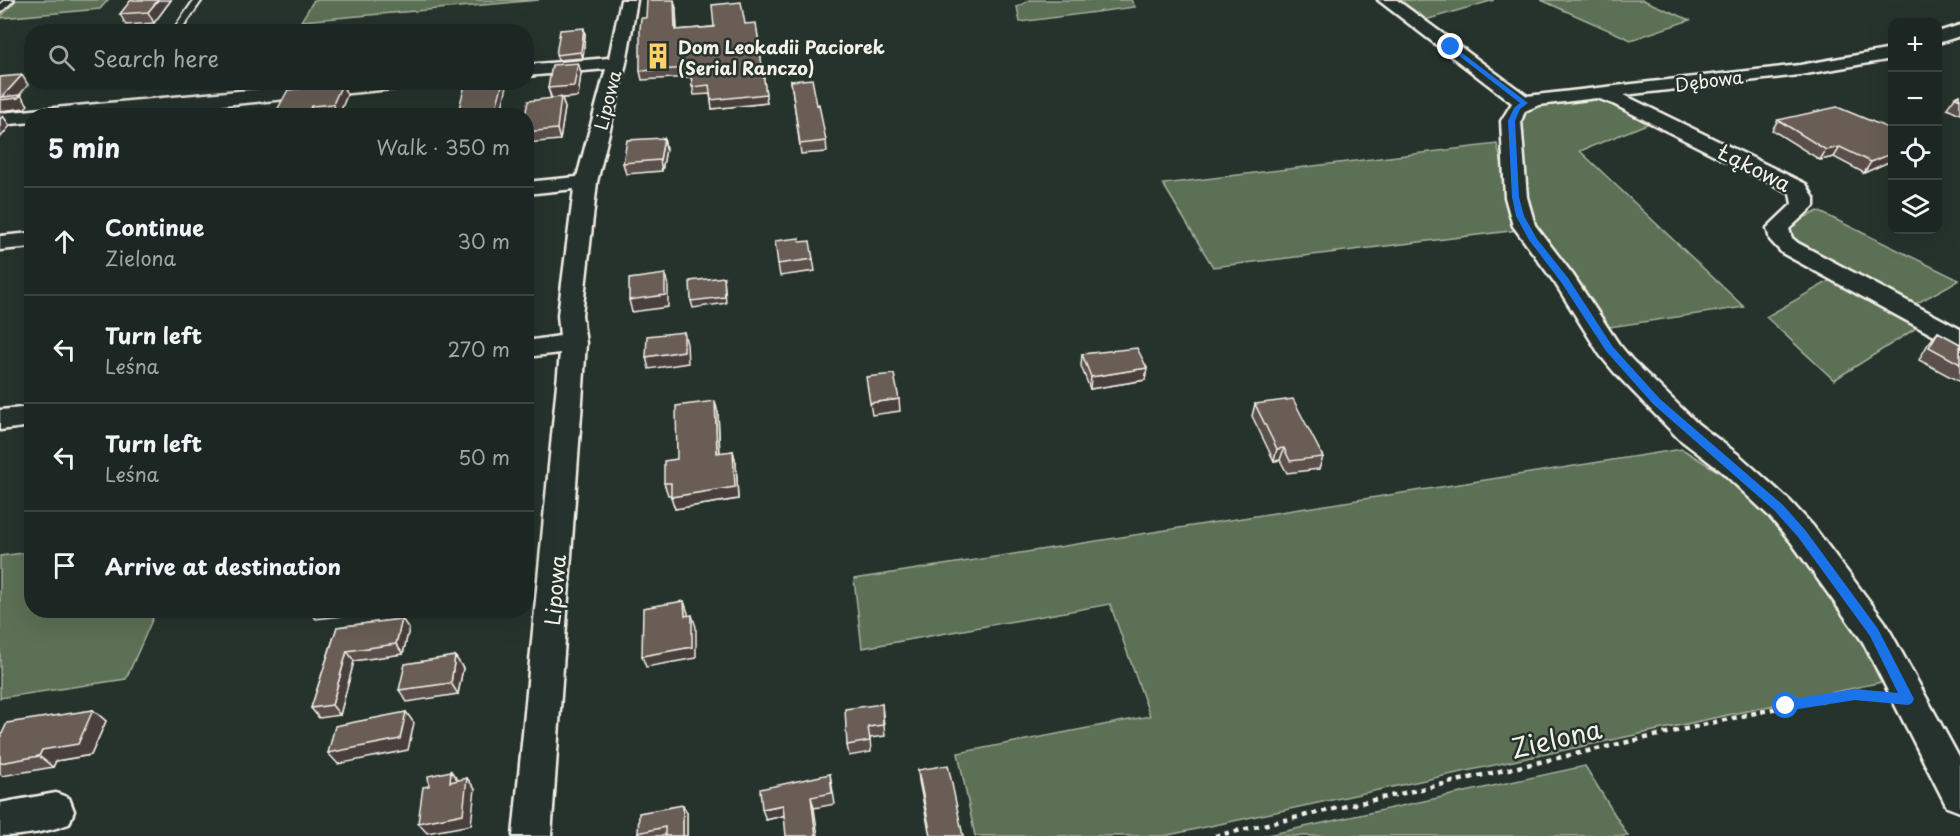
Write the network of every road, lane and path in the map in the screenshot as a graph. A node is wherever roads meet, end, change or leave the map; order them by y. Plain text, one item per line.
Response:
1 (10, 0) edge
2 (198, 0) edge
3 (629, 0) edge
4 (1386, 0) edge
5 (0, 10) edge
6 (181, 24) edge
7 (1960, 30) edge
8 (1942, 37) edge
9 (1888, 55) edge
10 (617, 63) junction
11 (534, 70) edge
12 (317, 90) edge
13 (1599, 93) junction
14 (1524, 103) junction
15 (127, 108) edge
16 (24, 118) edge
17 (0, 119) edge
18 (586, 182) junction
19 (534, 187) edge
20 (24, 241) edge
21 (0, 243) edge
22 (1960, 339) edge
23 (573, 343) junction
24 (534, 349) edge
25 (24, 417) edge
26 (0, 420) edge
27 (1908, 699) junction
28 (1960, 795) edge
29 (56, 811) dead end
30 (0, 821) edge
31 (532, 836) edge
32 (1215, 836) edge

1 - 5 lane
2 - 6 lane
3 - 10 street, Lipowa
4 - 14 street
7 - 8 street
9 - 13 street, Dębowa
10 - 11 street
10 - 18 street, Lipowa
12 - 15 street
13 - 14 street, Dębowa
13 - 22 street, Łąkowa
14 - 27 street
16 - 17 street
18 - 19 street
18 - 23 street, Lipowa
20 - 21 street
23 - 24 street
23 - 31 street, Lipowa
25 - 26 street
27 - 28 street
27 - 32 path, Zielona
29 - 30 street

